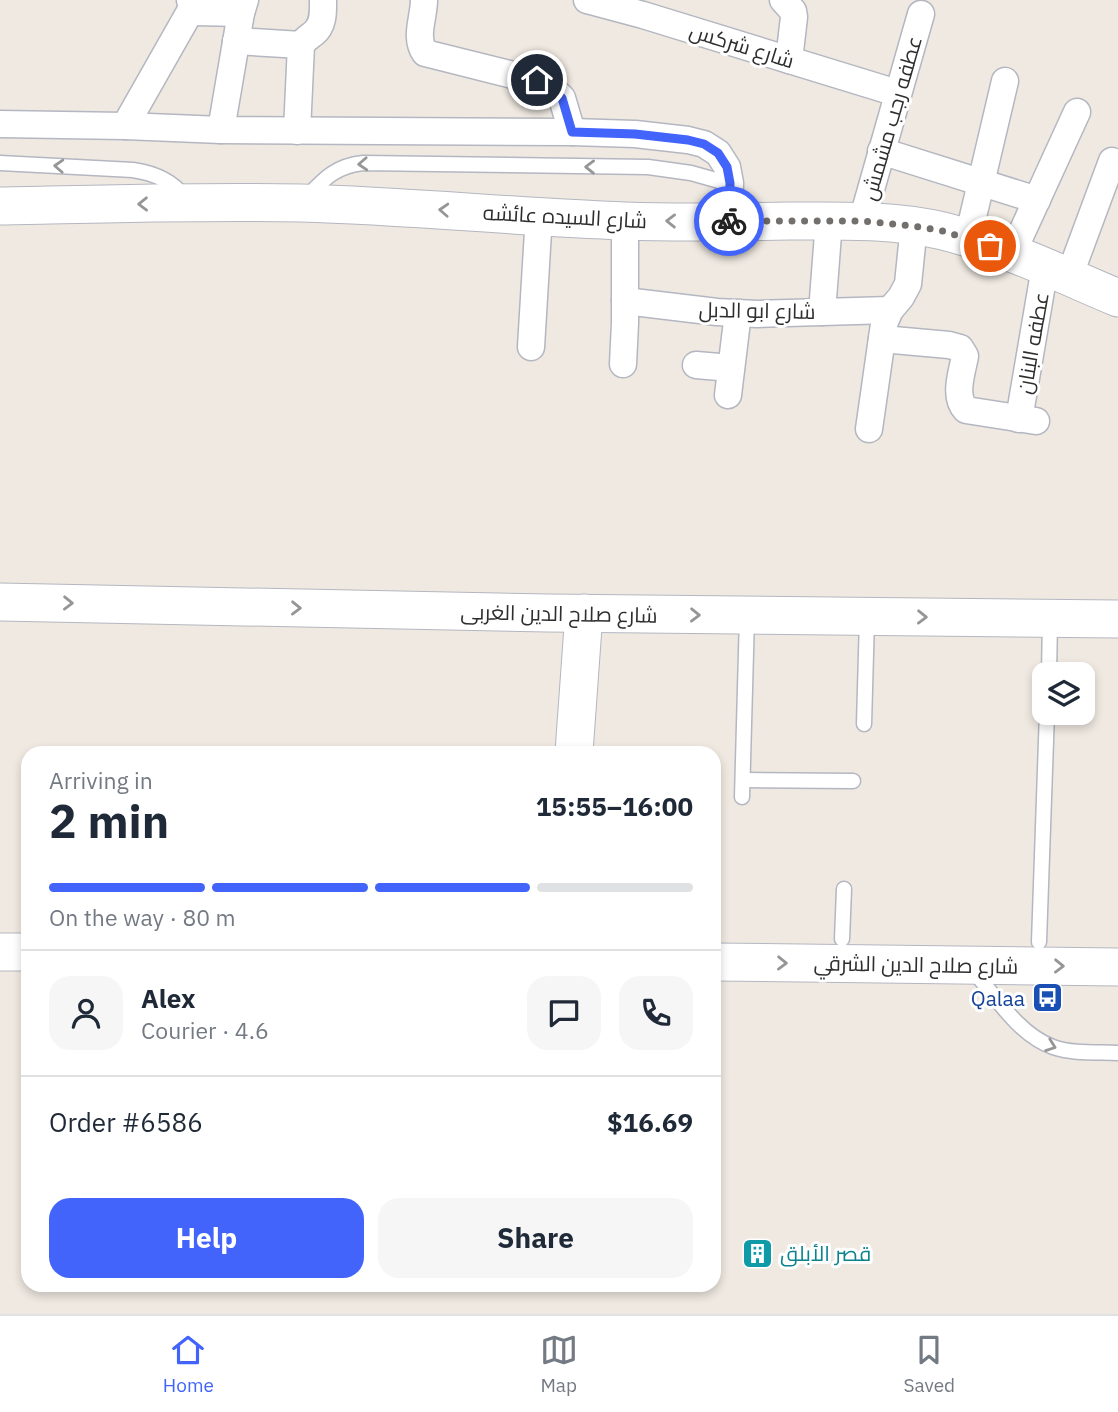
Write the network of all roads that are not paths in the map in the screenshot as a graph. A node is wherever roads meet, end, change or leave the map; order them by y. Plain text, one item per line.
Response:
1 (323, 0) edge
2 (424, 0) edge
3 (587, 0) edge
4 (783, 0) edge
5 (191, 4) edge
6 (243, 7) edge
7 (644, 8) edge
8 (921, 14) dead end
9 (236, 41) junction
10 (302, 45) junction
11 (789, 60) junction
12 (1005, 81) dead end
13 (897, 93) junction
14 (1077, 112) dead end
15 (0, 124) edge
16 (125, 126) junction
17 (221, 131) junction
18 (297, 131) junction
19 (572, 132) junction
20 (881, 151) junction
21 (1112, 161) dead end
22 (0, 163) edge
23 (981, 181) junction
24 (730, 184) junction
25 (1037, 200) junction
26 (300, 203) junction
27 (189, 204) junction
28 (0, 206) edge
29 (539, 215) junction
30 (625, 221) junction
31 (846, 221) junction
32 (729, 222) junction
33 (914, 226) junction
34 (968, 239) junction
35 (1042, 266) junction
36 (1118, 298) edge
37 (625, 302) junction
38 (890, 310) junction
39 (822, 312) junction
40 (738, 313) junction
41 (882, 339) junction
42 (531, 347) dead end
43 (623, 364) dead end
44 (696, 365) dead end
45 (732, 369) junction
46 (728, 395) dead end
47 (869, 429) dead end
48 (0, 602) edge
49 (584, 613) junction
50 (747, 615) junction
51 (867, 617) junction
52 (1051, 619) junction
53 (1118, 619) edge
54 (1049, 662) edge
55 (864, 724) dead end
56 (1047, 725) edge
57 (574, 746) edge
58 (743, 780) junction
59 (853, 781) dead end
60 (742, 797) dead end
61 (844, 889) dead end
62 (0, 932) edge
63 (21, 932) edge
64 (721, 938) edge
65 (842, 939) junction
66 (1039, 942) junction
67 (1118, 943) edge
68 (0, 952) edge
69 (21, 952) edge
70 (721, 962) edge
71 (969, 965) junction
72 (1118, 967) edge
73 (1118, 1054) edge

1 - 10 street
2 - 19 street
3 - 7 street, شارع شركس
4 - 11 street
5 - 6 street
5 - 16 street
6 - 9 street
7 - 11 street, شارع شركس
8 - 13 street, عطفه رجب مشمش
9 - 10 street
9 - 17 street
10 - 18 street
11 - 13 street, شارع شركس
12 - 23 street
13 - 20 street, عطفه رجب مشمش
14 - 25 street
15 - 16 street
16 - 17 street
17 - 18 street
18 - 19 street
19 - 24 street
20 - 23 street
20 - 31 street, عطفه رجب مشمش
21 - 35 street
27 -> 22 lane
23 - 25 street
23 - 34 street
24 -> 26 lane
24 - 32 street
25 - 35 street
26 - 27 main road, شارع السيده عائشه
29 -> 26 main road, شارع السيده عائشه
27 -> 28 main road, شارع السيده عائشه
29 - 30 main road, شارع السيده عائشه
29 - 42 street
32 -> 30 main road, شارع السيده عائشه
30 - 37 street
31 - 32 main road, شارع السيده عائشه
31 - 33 main road, شارع السيده عائشه
31 - 39 street, عطفه رجب مشمش
33 - 34 main road, شارع السيده عائشه
33 - 38 street
34 - 35 main road, شارع السيده عائشه
35 - 36 main road, شارع السيده عائشه
35 - 41 street, عطفه البنان
37 - 40 street, شارع ابو الدبل
37 - 43 street
38 - 39 street, شارع ابو الدبل
38 - 41 street
39 - 40 street, شارع ابو الدبل
40 - 45 street
41 - 47 street
44 - 45 street
45 - 46 street
48 -> 49 main road, شارع صلاح الدين الغربى
49 -> 50 main road, شارع صلاح الدين الغربى
49 - 57 main road
50 - 51 main road, شارع صلاح الدين الغربى
50 - 58 lane
51 -> 52 main road, شارع صلاح الدين الغربى
51 - 55 lane
52 - 53 main road, شارع صلاح الدين الغربى
52 - 54 lane
56 - 66 lane
58 - 59 lane
58 - 60 lane
61 - 65 lane
62 - 63 main road
64 - 65 main road, شارع صلاح الدين الشرقي
65 - 66 main road, شارع صلاح الدين الشرقي
66 - 67 main road, شارع صلاح الدين الشرقي
68 - 69 main road
70 -> 71 main road, شارع صلاح الدين الشرقي
71 -> 72 main road, شارع صلاح الدين الشرقي
71 -> 73 lane

